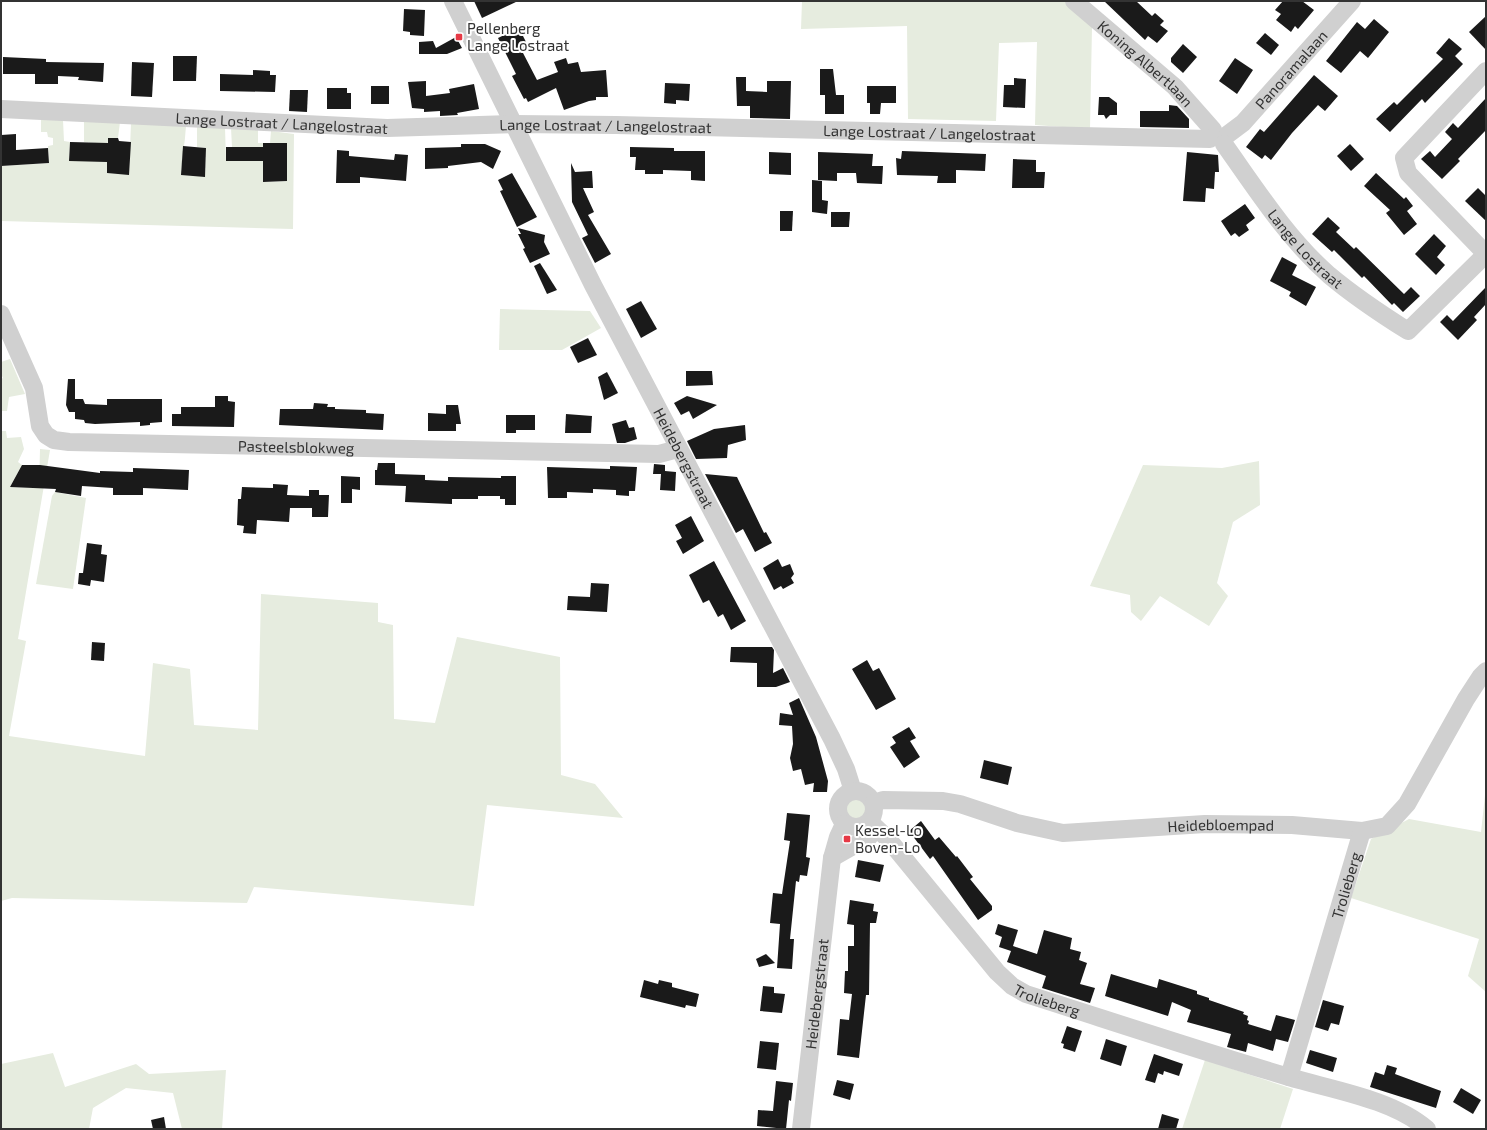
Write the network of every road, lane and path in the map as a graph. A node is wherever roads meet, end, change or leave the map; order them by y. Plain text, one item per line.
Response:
1 (454, 1) edge
2 (1074, 1) edge
3 (1352, 1) edge
4 (1486, 71) edge
5 (1, 109) edge
6 (514, 124) junction
7 (1218, 137) junction
8 (1486, 254) edge
9 (1, 314) edge
10 (678, 449) junction
11 (1486, 671) edge
12 (853, 791) junction
13 (874, 803) junction
14 (870, 822) junction
15 (844, 824) junction
16 (1362, 832) junction
17 (832, 858) junction
18 (1289, 1077) junction
19 (801, 1129) edge
20 (1427, 1129) edge

1 - 6 street, Heidebergstraat
2 - 7 street, Koning Albertlaan
3 - 7 street, Panoramalaan
4 - 8 street
5 - 6 street, Lange Lostraat / Langelostraat
6 - 7 street, Lange Lostraat / Langelostraat
6 - 10 street, Heidebergstraat
7 - 8 street, Lange Lostraat
9 - 10 street, Pasteelsblokweg
10 - 12 street, Heidebergstraat
11 - 16 street, Heidebloempad
12 - 13 street
12 - 15 street
13 - 14 street
13 - 16 street, Heidebloempad
14 - 15 street
14 - 17 street
14 - 18 street, Trolieberg
15 - 17 street, Heidebergstraat
16 - 18 street, Trolieberg
17 - 19 street, Heidebergstraat
18 - 20 street, Trolieberg

